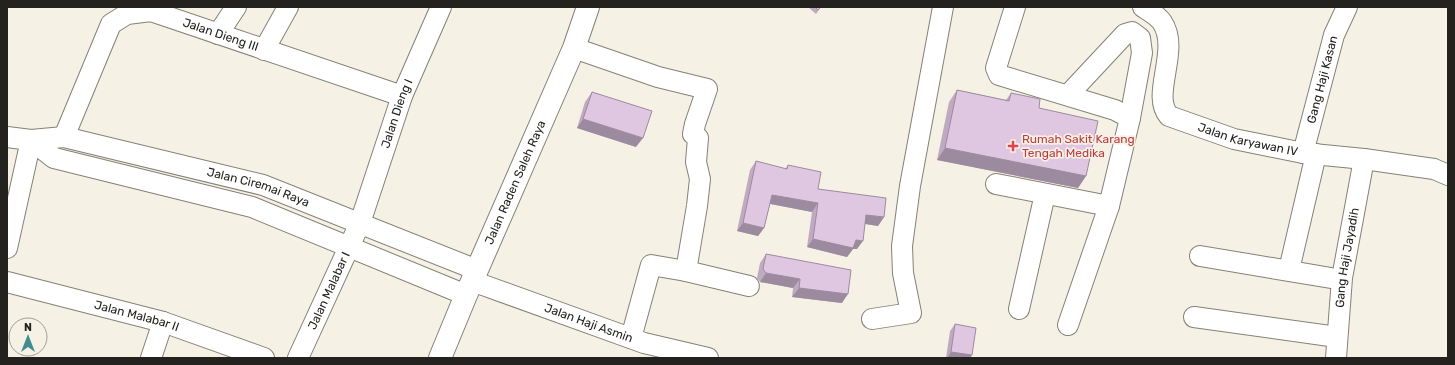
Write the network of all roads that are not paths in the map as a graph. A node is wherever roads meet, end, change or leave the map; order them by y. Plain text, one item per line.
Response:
1 (236, 7) edge
2 (288, 7) edge
3 (441, 7) edge
4 (588, 7) edge
5 (943, 7) edge
6 (1015, 7) edge
7 (1143, 7) edge
8 (1347, 7) edge
9 (218, 34) junction
10 (574, 48) junction
11 (264, 50) junction
12 (1068, 95) junction
13 (402, 96) junction
14 (1130, 118) junction
15 (7, 136) edge
16 (64, 137) junction
17 (31, 140) junction
18 (1309, 154) junction
19 (1364, 159) junction
20 (226, 176) junction
21 (1448, 176) edge
22 (996, 184) dead end
23 (1045, 194) junction
24 (218, 198) junction
25 (1109, 206) junction
26 (360, 223) junction
27 (349, 247) junction
28 (7, 248) edge
29 (1200, 256) dead end
30 (1289, 270) junction
31 (686, 271) junction
32 (1331, 278) dead end
33 (7, 282) edge
34 (472, 282) junction
35 (749, 286) dead end
36 (1019, 309) dead end
37 (1194, 317) dead end
38 (872, 319) dead end
39 (163, 322) junction
40 (1068, 325) dead end
41 (1337, 337) junction
42 (631, 338) junction
43 (151, 358) edge
44 (264, 358) edge
45 (298, 358) edge
46 (440, 358) edge
47 (708, 358) edge
48 (1336, 358) edge

1 - 9 street
2 - 11 street
3 - 13 street, Jalan Dieng I
4 - 10 main road, Jalan Raden Saleh Raya
5 - 38 street
6 - 12 street
7 - 18 street, Jalan Karyawan IV
8 - 18 street, Gang Haji Kasan
9 - 11 street, Jalan Dieng III
9 - 16 street, Jalan Dieng III
10 - 31 street
10 - 34 main road, Jalan Raden Saleh Raya
11 - 13 street, Jalan Dieng III
12 - 14 street
12 - 14 street
13 - 26 street, Jalan Dieng I
14 - 25 street
15 - 17 street, Jalan Ciremai Raya
16 - 17 street, Jalan Ciremai Raya
16 - 20 street, Jalan Ciremai Raya
17 - 24 street, Jalan Ciremai Raya
17 - 28 street
18 - 19 street, Jalan Karyawan IV
18 - 30 street, Gang Haji Kasan
19 - 21 street, Jalan Karyawan IV
19 - 41 street, Gang Haji Jayadih
20 - 24 street
20 - 26 street, Jalan Ciremai Raya
22 - 23 street
23 - 25 street
23 - 36 street
24 - 27 street, Jalan Ciremai Raya
25 - 40 street
26 - 27 street, Jalan Malabar I
26 - 34 street, Jalan Ciremai Raya
27 - 34 street, Jalan Ciremai Raya
27 - 45 street, Jalan Malabar I
29 - 30 street
30 - 32 street
31 - 35 street
31 - 42 street
33 - 39 street, Jalan Malabar II
34 - 42 street, Jalan Haji Asmin
34 - 46 main road, Jalan Raden Saleh Raya
37 - 41 street
39 - 43 street
39 - 44 street, Jalan Malabar II
41 - 48 street, Gang Haji Jayadih
42 - 47 street, Jalan Haji Asmin

